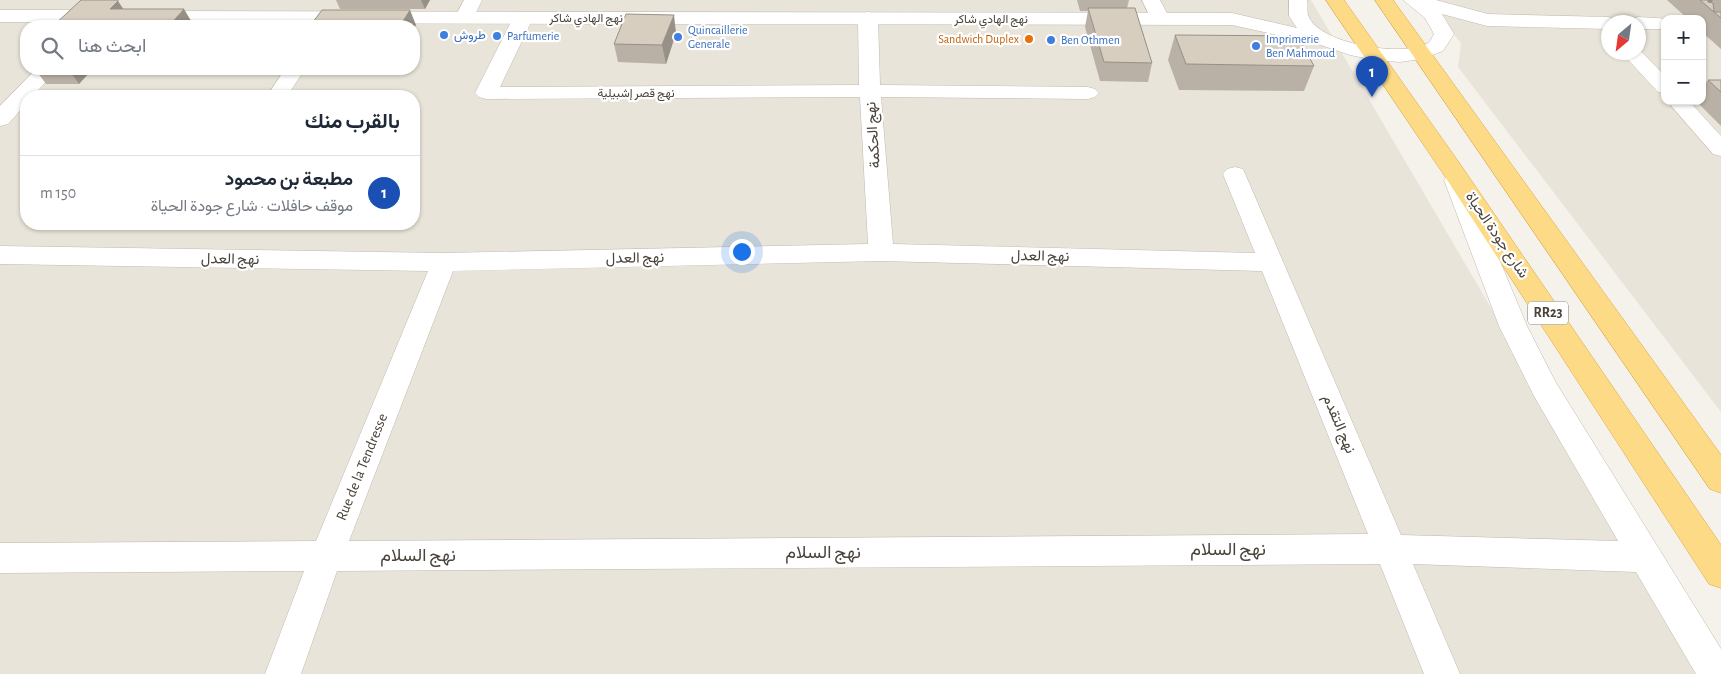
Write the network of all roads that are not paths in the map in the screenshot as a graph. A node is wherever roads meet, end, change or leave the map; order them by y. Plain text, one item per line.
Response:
1 (473, 0) edge
2 (1151, 0) edge
3 (1335, 0) edge
4 (1384, 0) edge
5 (1423, 1) edge
6 (1286, 4) edge
7 (861, 12) edge
8 (0, 16) edge
9 (116, 16) edge
10 (136, 16) edge
11 (465, 17) junction
12 (523, 18) junction
13 (1160, 19) junction
14 (1232, 19) junction
15 (74, 20) edge
16 (97, 20) edge
17 (263, 20) edge
18 (382, 20) edge
19 (1487, 20) junction
20 (1646, 23) edge
21 (1661, 23) edge
22 (1601, 24) edge
23 (1325, 40) junction
24 (1429, 50) junction
25 (1373, 55) junction
26 (1639, 60) edge
27 (41, 75) edge
28 (291, 75) edge
29 (1661, 84) edge
30 (27, 90) edge
31 (281, 90) edge
32 (870, 91) junction
33 (1088, 93) dead end
34 (20, 98) edge
35 (1681, 105) edge
36 (0, 119) edge
37 (1721, 149) edge
38 (1452, 169) junction
39 (1235, 174) dead end
40 (880, 252) junction
41 (0, 255) edge
42 (444, 262) junction
43 (1271, 262) junction
44 (1721, 480) edge
45 (1391, 549) junction
46 (326, 556) junction
47 (1645, 557) junction
48 (0, 558) edge
49 (1721, 573) edge
50 (283, 674) edge
51 (1442, 674) edge
52 (1716, 674) edge

1 - 11 street
2 - 13 street
3 - 25 highway, شارع جودة الحياة / RR23
4 - 24 highway
5 - 19 street
5 - 24 street
6 - 14 street
6 - 23 street
7 - 12 street, نهج الهادي شاكر
7 - 13 street, نهج الهادي شاكر
7 - 32 street, نهج الحكمة
8 - 15 street
9 - 16 street
10 - 17 street, نهج الهادي شاكر
11 - 12 street, نهج الهادي شاكر
11 - 18 street, نهج الهادي شاكر
12 - 32 street, نهج قصر إشبيلية
13 - 14 street, نهج الهادي شاكر
14 - 23 street
19 - 22 street
19 - 24 street
20 - 21 street
23 - 25 street
24 - 25 street
24 - 44 highway
25 - 38 highway, شارع جودة الحياة / RR23
26 - 29 street
27 - 30 street
28 - 31 street
32 - 33 street
32 - 40 street, نهج الحكمة
34 - 36 street
35 - 37 street
38 - 47 street
38 - 49 highway, شارع جودة الحياة / RR23
39 - 43 street, نهج التقدم
40 - 42 street, نهج العدل
40 - 43 street, نهج العدل
41 - 42 street, نهج العدل
42 - 46 street, Rue de la Tendresse
43 - 45 street, نهج التقدم
45 - 46 street, نهج السلام
45 - 47 street, نهج السلام
45 - 51 street, نهج التقدم
46 - 48 street, نهج السلام
46 - 50 street, Rue de la Tendresse
47 - 52 street

